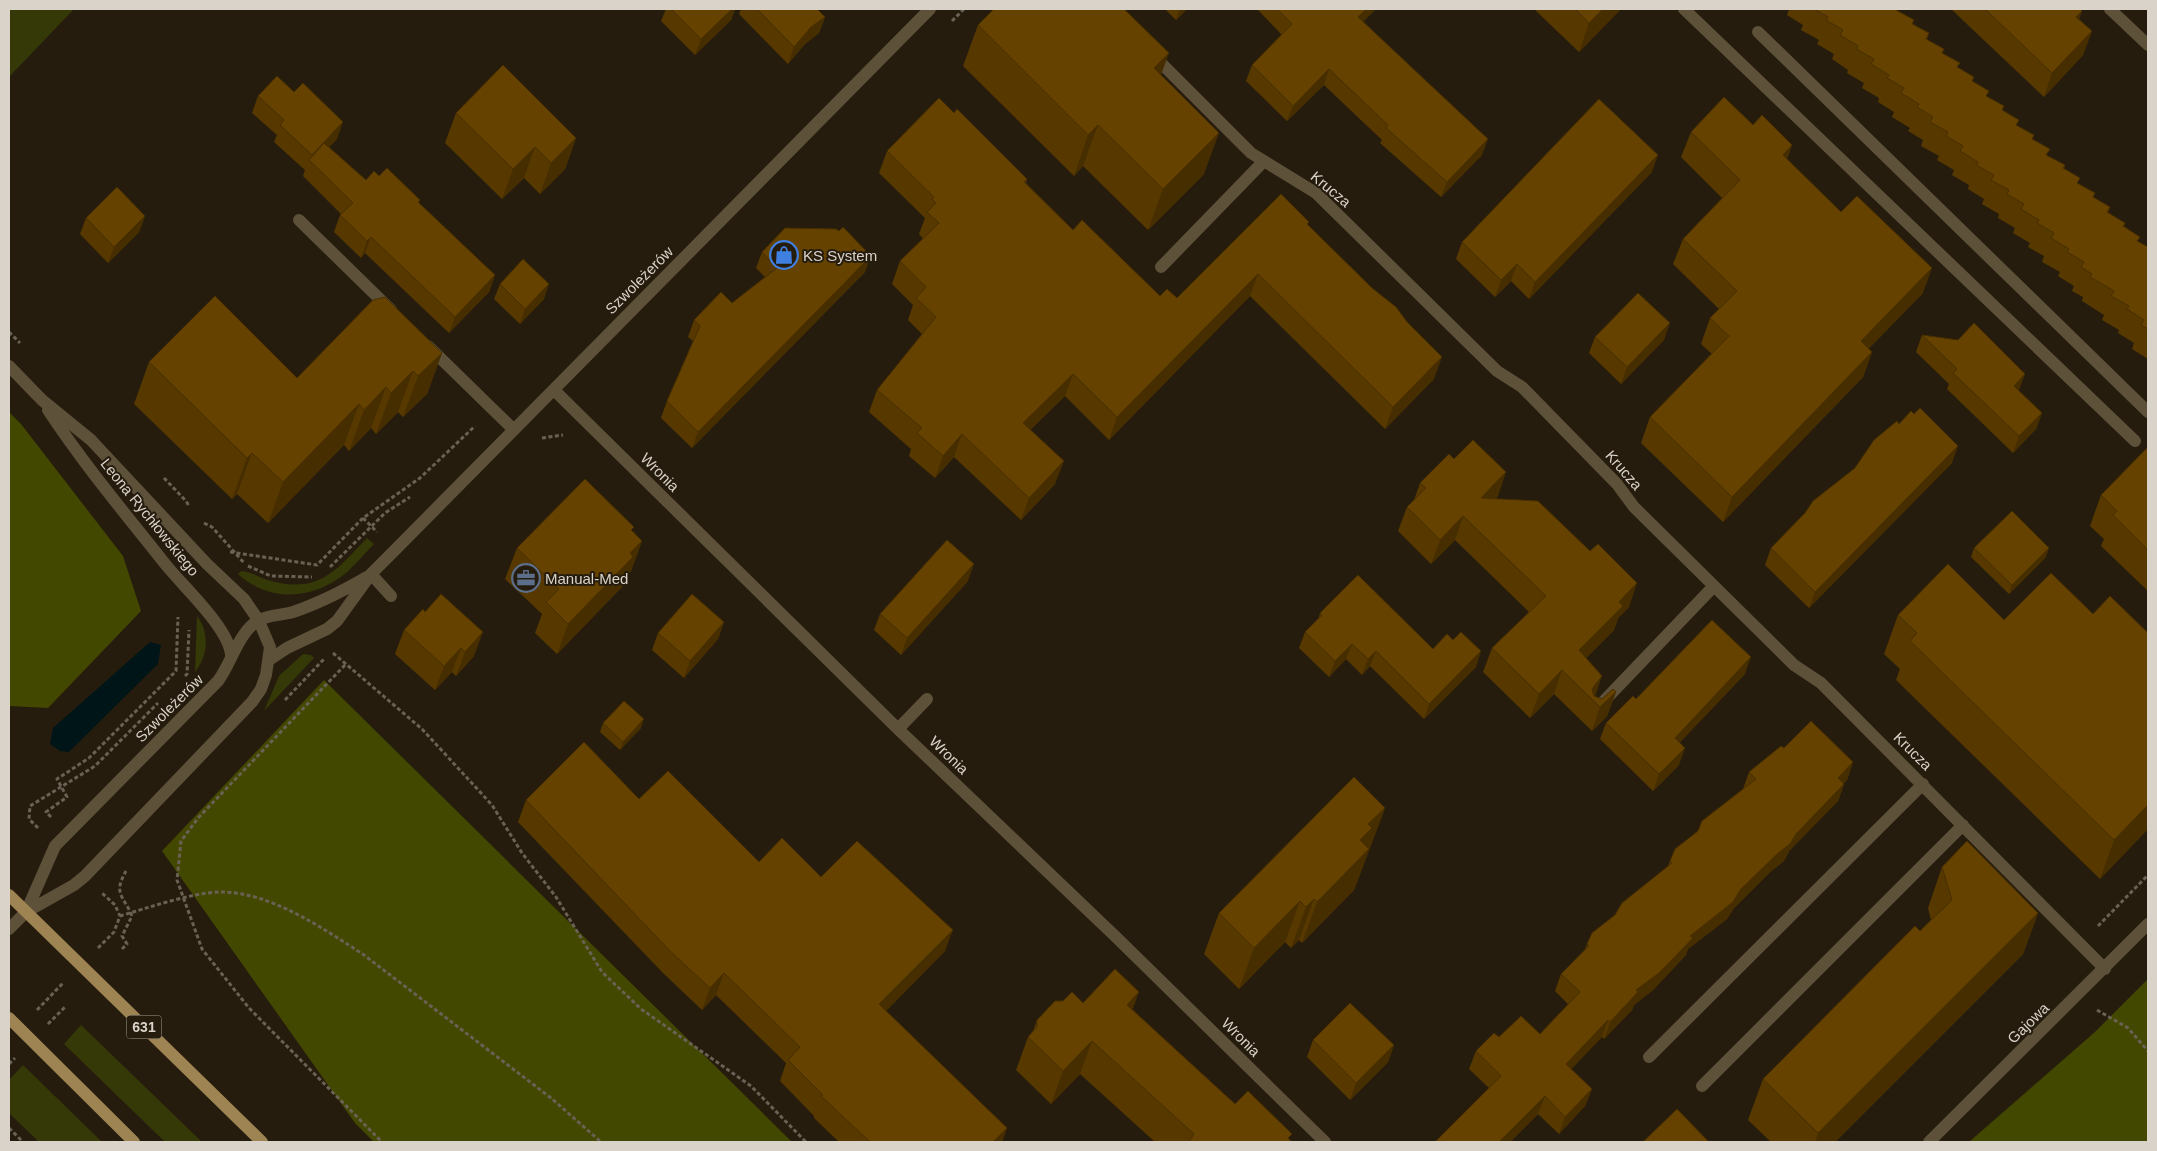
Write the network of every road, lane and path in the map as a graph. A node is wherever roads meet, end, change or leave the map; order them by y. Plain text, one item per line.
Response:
1 (930, 9) edge
2 (1684, 9) edge
3 (2110, 9) edge
4 (1758, 32) dead end
5 (1141, 43) edge
6 (2148, 45) edge
7 (1264, 161) junction
8 (299, 220) dead end
9 (1161, 267) dead end
10 (404, 322) edge
11 (417, 336) edge
12 (9, 366) edge
13 (554, 390) junction
14 (42, 400) junction
15 (494, 410) junction
16 (2148, 412) edge
17 (514, 430) junction
18 (2135, 442) dead end
19 (456, 452) dead end
20 (417, 492) dead end
21 (316, 565) dead end
22 (326, 571) dead end
23 (319, 574) dead end
24 (372, 574) junction
25 (271, 576) dead end
26 (1714, 586) junction
27 (391, 596) dead end
28 (259, 620) junction
29 (317, 635) junction
30 (231, 655) junction
31 (269, 660) junction
32 (345, 665) junction
33 (927, 700) dead end
34 (1598, 708) edge
35 (898, 729) junction
36 (1923, 784) junction
37 (1963, 825) junction
38 (2148, 875) edge
39 (119, 884) dead end
40 (9, 895) edge
41 (183, 899) junction
42 (26, 912) junction
43 (131, 913) junction
44 (120, 916) dead end
45 (2148, 924) edge
46 (9, 929) edge
47 (2080, 944) junction
48 (122, 949) dead end
49 (2104, 969) junction
50 (51, 996) dead end
51 (65, 1007) dead end
52 (34, 1013) dead end
53 (2092, 1017) dead end
54 (9, 1018) edge
55 (45, 1027) dead end
56 (2148, 1051) edge
57 (1649, 1057) dead end
58 (15, 1058) dead end
59 (9, 1064) edge
60 (1702, 1086) dead end
61 (9, 1128) edge
62 (23, 1142) edge
63 (134, 1142) edge
64 (262, 1142) edge
65 (382, 1142) edge
66 (601, 1142) edge
67 (806, 1142) edge
68 (1325, 1142) edge
69 (1929, 1142) edge

1 - 13 street, Szwoleżerów
2 - 18 street
3 - 6 street
4 - 16 street
5 - 7 street, Krucza
7 - 9 street
7 - 26 street, Krucza
8 - 10 street
11 - 15 street
12 - 14 street, Leona Rychłowskiego
13 - 17 street, Szwoleżerów
13 - 35 street, Wronia
14 - 28 street, Leona Rychłowskiego
14 - 30 street, Leona Rychłowskiego
15 - 17 street
15 - 19 path
15 - 21 path
17 - 24 street, Szwoleżerów
20 - 22 path
23 - 25 path
24 - 27 street
24 - 28 street, Szwoleżerów
24 - 29 street, Szwoleżerów
26 - 34 street
26 - 36 street, Krucza
28 - 30 street, Szwoleżerów
28 - 31 street, Leona Rychłowskiego
29 - 31 street, Szwoleżerów
29 - 32 path
30 - 42 street, Szwoleżerów
31 - 42 street, Szwoleżerów
32 - 41 path
32 - 67 path
33 - 35 street
35 - 68 street, Wronia
36 - 37 street, Krucza
36 - 57 street
37 - 47 street, Krucza
37 - 60 street
38 - 47 path
39 - 43 path
40 - 42 main road, 631
41 - 43 path
41 - 65 path
41 - 66 path
42 - 46 street, Szwoleżerów
42 - 64 main road, 631
43 - 44 path
43 - 48 path
45 - 49 street, Gajowa
47 - 49 street, Krucza
49 - 69 street, Gajowa
50 - 52 path
51 - 55 path
53 - 56 path
54 - 63 main road
58 - 59 path
61 - 62 path

